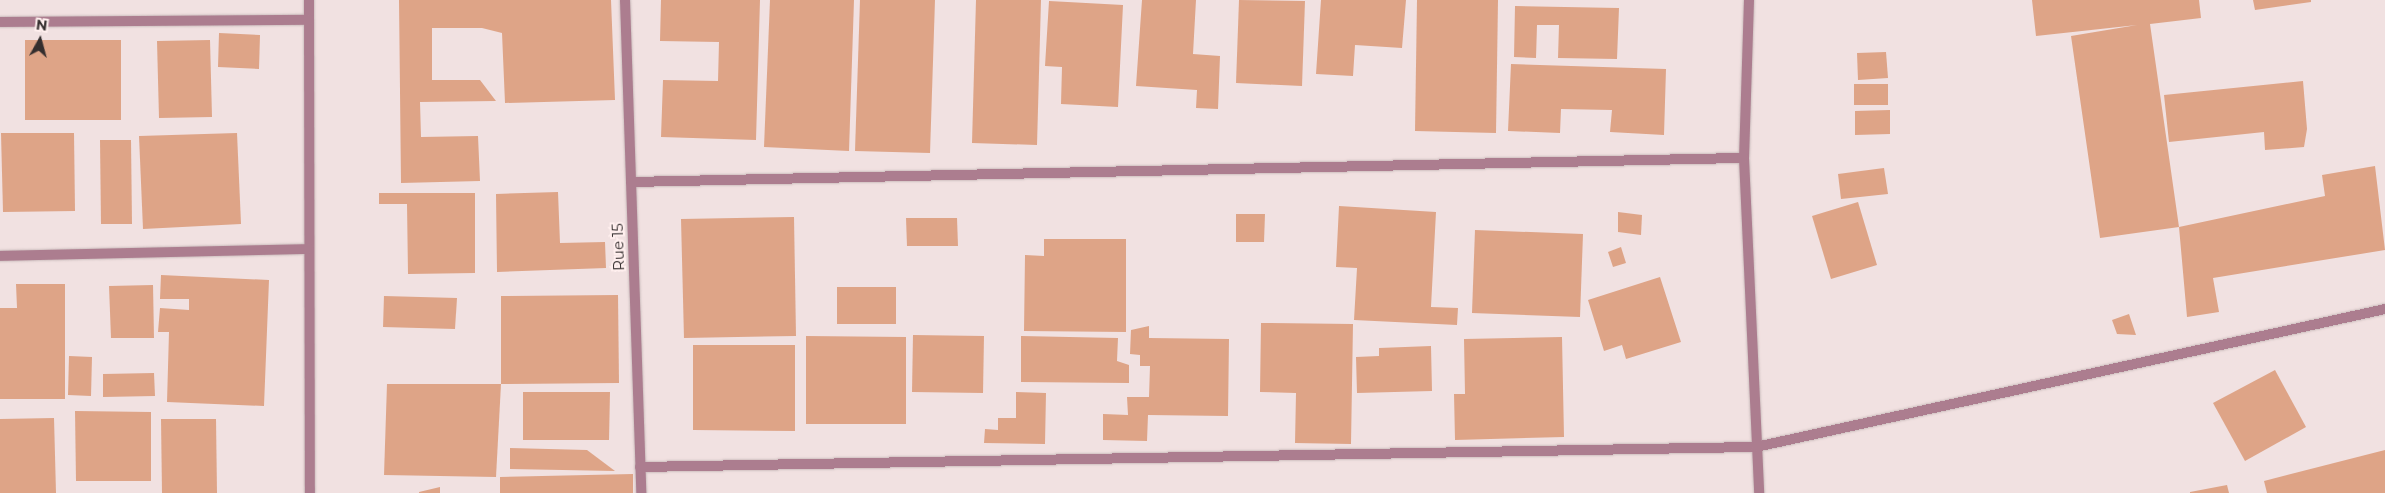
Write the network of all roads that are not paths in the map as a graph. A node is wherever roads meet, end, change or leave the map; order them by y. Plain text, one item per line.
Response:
1 (309, 0) edge
2 (625, 0) edge
3 (1749, 0) edge
4 (309, 20) junction
5 (0, 22) edge
6 (1744, 158) junction
7 (631, 182) junction
8 (309, 249) junction
9 (0, 256) edge
10 (2385, 309) edge
11 (1756, 447) junction
12 (640, 467) junction
13 (310, 493) edge
14 (641, 493) edge
15 (1759, 493) edge

1 - 4 street
2 - 7 street, Rue 15
3 - 6 street
4 - 5 street
4 - 8 street
6 - 7 street
6 - 11 street
7 - 12 street, Rue 15
8 - 9 street
8 - 13 street
10 - 11 street
11 - 12 street
11 - 15 street
12 - 14 street, Rue 15

